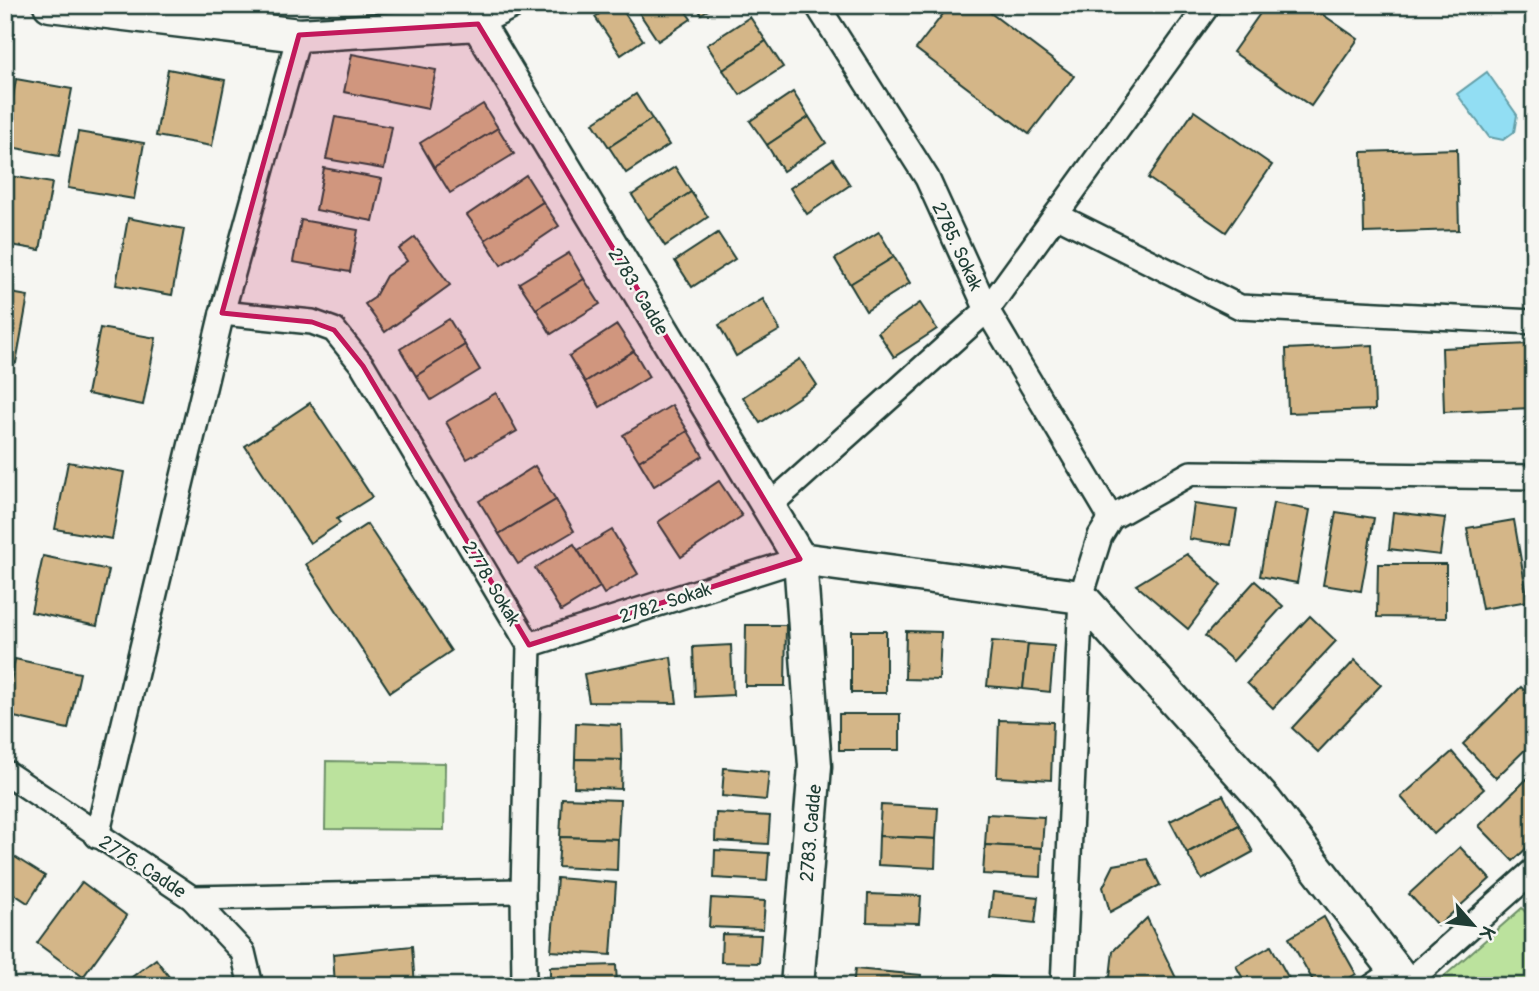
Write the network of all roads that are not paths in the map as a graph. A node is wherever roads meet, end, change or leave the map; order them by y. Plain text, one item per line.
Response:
1 (50, 5) edge
2 (515, 5) edge
3 (817, 5) edge
4 (1208, 5) edge
5 (478, 24) junction
6 (299, 35) junction
7 (1056, 215) junction
8 (988, 310) junction
9 (222, 313) junction
10 (1534, 322) edge
11 (1534, 477) edge
12 (769, 506) junction
13 (1111, 518) junction
14 (800, 559) junction
15 (1081, 597) junction
16 (529, 645) junction
17 (10, 784) edge
18 (97, 836) junction
19 (1534, 870) edge
20 (523, 891) junction
21 (192, 898) junction
22 (1396, 982) edge
23 (251, 986) edge
24 (524, 986) edge
25 (797, 986) edge
26 (1063, 986) edge

1 - 6 main road
2 - 5 street
3 - 8 street, 2785. Sokak
4 - 7 street
5 - 6 main road
5 - 12 main road, 2783. Cadde
6 - 9 street
7 - 8 street
7 - 10 street
8 - 12 street, 2785. Sokak
8 - 13 street
9 - 16 street, 2778. Sokak
9 - 18 street
11 - 13 street
12 - 14 main road, 2783. Cadde
13 - 15 street
14 - 15 main road
14 - 16 street, 2782. Sokak
14 - 25 main road, 2783. Cadde
15 - 22 main road
15 - 26 street
16 - 20 street, 2778. Sokak
17 - 18 street, 2776. Cadde
18 - 21 street, 2776. Cadde
19 - 22 street
20 - 21 street
20 - 24 street, 2778. Sokak
21 - 23 street, 2776. Cadde

